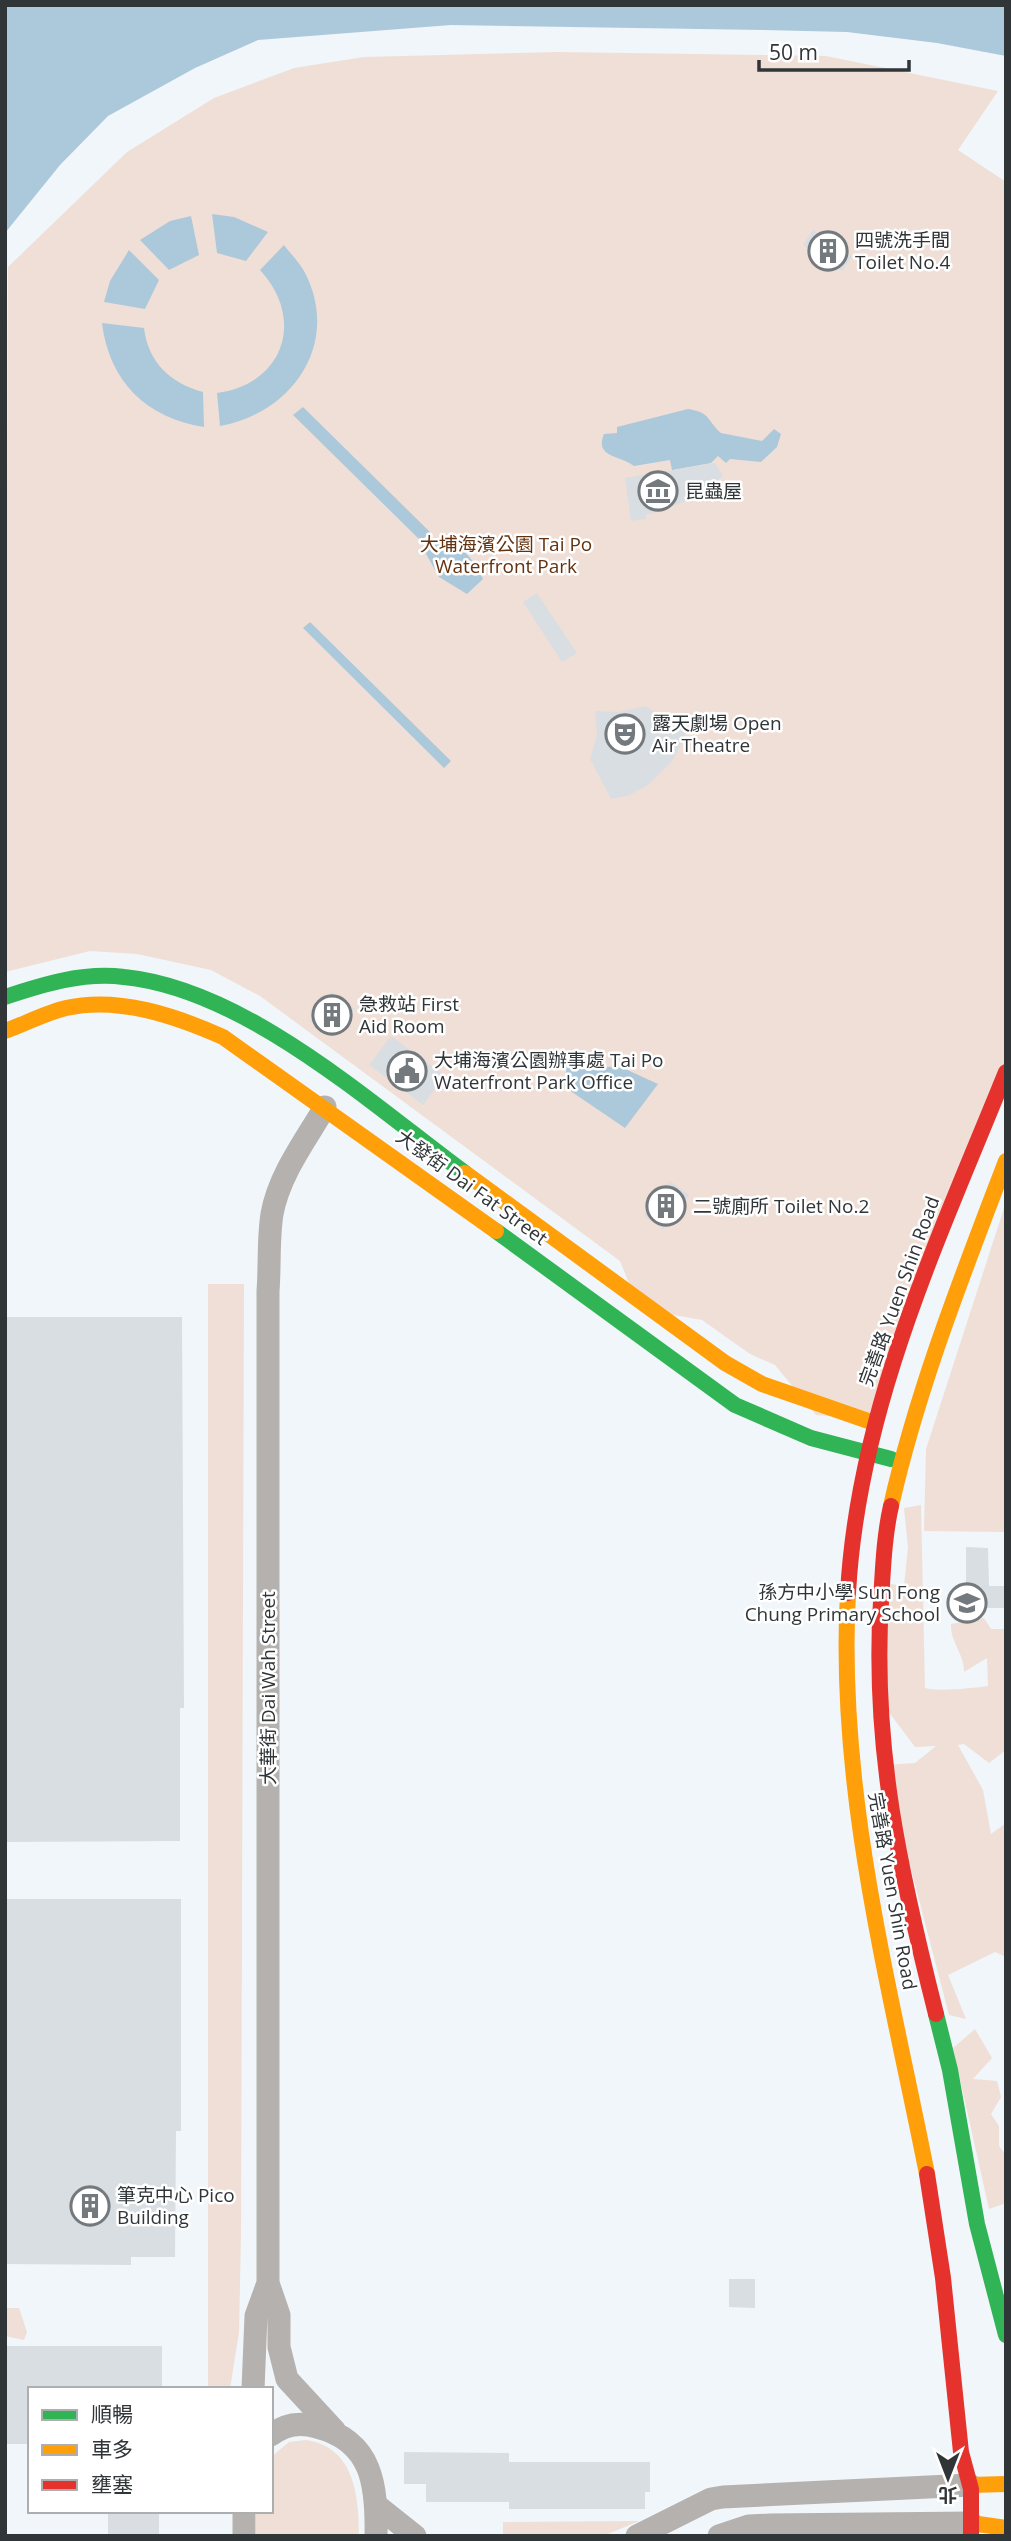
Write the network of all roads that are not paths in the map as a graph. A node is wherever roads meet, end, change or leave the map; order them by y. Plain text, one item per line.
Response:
1 (5, 997) edge
2 (5, 1031) edge
3 (1006, 1072) edge
4 (325, 1107) junction
5 (1006, 1161) edge
6 (874, 1423) junction
7 (867, 1455) junction
8 (901, 1461) junction
9 (268, 2283) junction
10 (1006, 2335) edge
11 (253, 2387) edge
12 (335, 2431) junction
13 (273, 2433) edge
14 (1006, 2484) edge
15 (970, 2485) junction
16 (376, 2505) junction
17 (244, 2513) edge
18 (1006, 2528) edge
19 (971, 2529) edge
20 (244, 2536) edge
21 (376, 2536) edge
22 (415, 2536) edge
23 (637, 2536) edge
24 (719, 2536) edge

1 - 6 main road, 大發街 Dai Fat Street
2 - 4 main road, 大發街 Dai Fat Street
3 - 6 main road, 完善路 Yuen Shin Road
4 - 7 main road, 大發街 Dai Fat Street
4 - 9 street, 大華街 Dai Wah Street
5 - 8 main road, 完善路 Yuen Shin Road
6 - 7 main road, 完善路 Yuen Shin Road
7 - 8 main road, 大發街 Dai Fat Street
7 - 15 main road, 完善路 Yuen Shin Road
8 - 10 main road, 完善路 Yuen Shin Road
9 - 11 street, 大華街 Dai Wah Street
9 - 12 street, 大華街 Dai Wah Street
12 - 13 street
12 - 16 street, 大華街 Dai Wah Street
14 - 15 main road
15 - 19 main road, 完善路 Yuen Shin Road
15 - 23 street
16 - 21 street, 大華街 Dai Wah Street
16 - 22 street
17 - 20 street
18 - 19 main road
19 - 24 street

